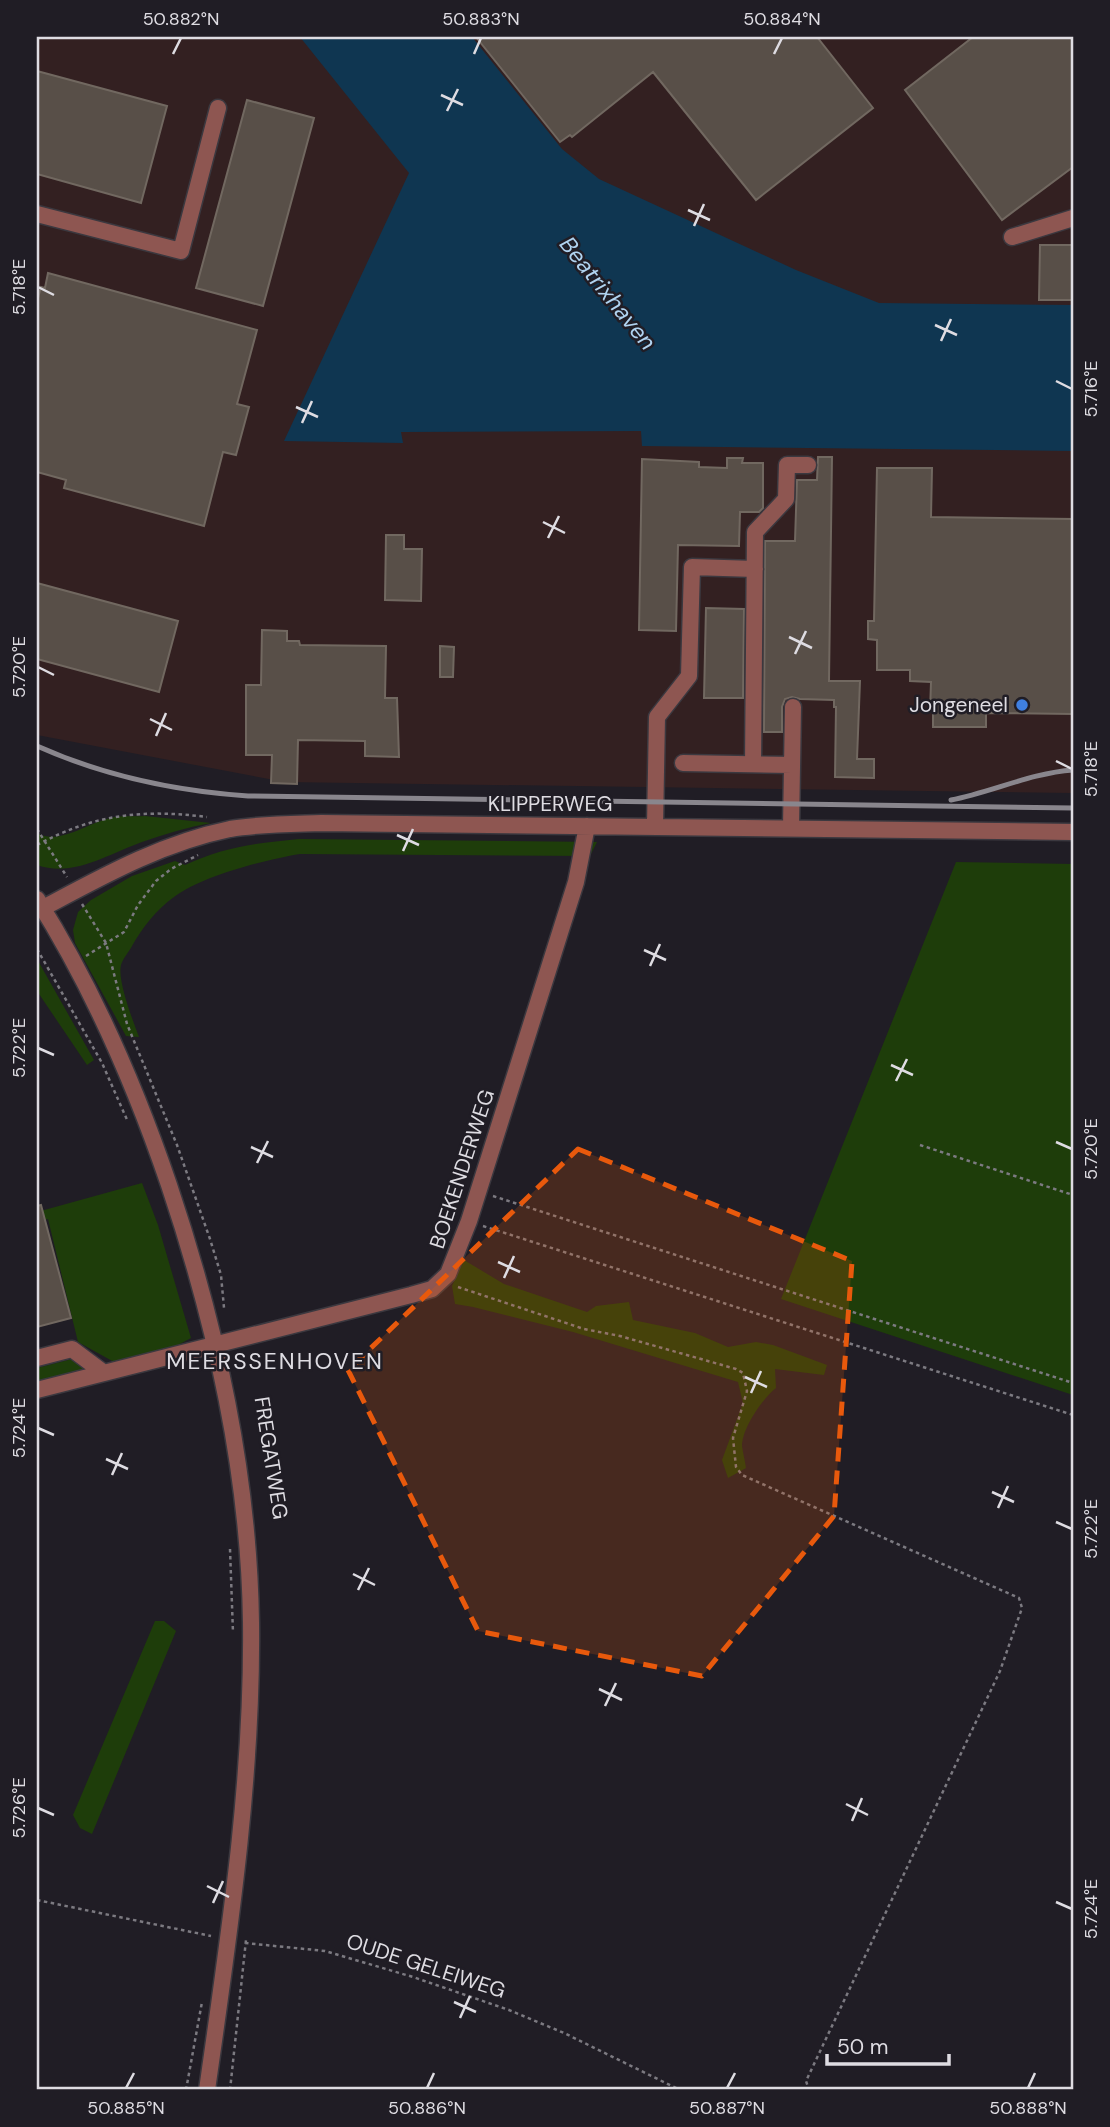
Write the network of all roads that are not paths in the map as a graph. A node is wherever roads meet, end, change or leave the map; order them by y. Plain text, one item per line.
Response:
1 (218, 108) dead end
2 (37, 214) edge
3 (1073, 218) edge
4 (1012, 237) dead end
5 (808, 465) dead end
6 (755, 569) junction
7 (793, 707) dead end
8 (683, 763) dead end
9 (754, 765) junction
10 (792, 765) junction
11 (587, 826) junction
12 (655, 826) junction
13 (791, 828) junction
14 (1073, 832) edge
15 (40, 903) edge
16 (216, 1344) junction
17 (37, 1358) edge
18 (104, 1373) junction
19 (37, 1390) edge
20 (207, 2090) edge

1 - 2 street
3 - 4 street
5 - 6 street
6 - 9 street
6 - 12 street
7 - 10 street
8 - 9 street
9 - 10 street
10 - 13 street
11 - 12 street, KLIPPERWEG
11 - 15 street, KLIPPERWEG
11 - 16 street, BOEKENDERWEG
12 - 13 street, KLIPPERWEG
13 - 14 street, KLIPPERWEG
15 - 16 street, FREGATWEG
16 - 18 street, BOEKENDERWEG
16 - 20 street, FREGATWEG
17 - 18 street
18 - 19 street, BOEKENDERWEG

